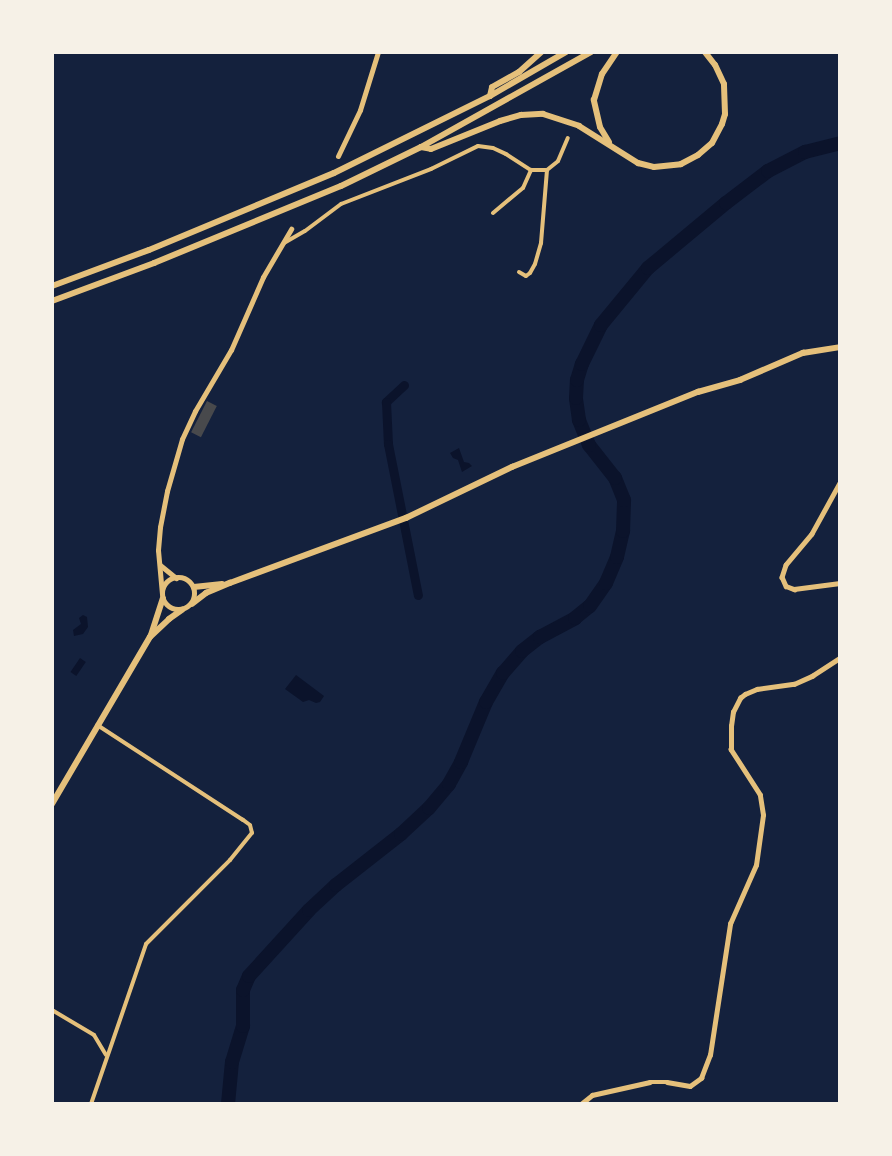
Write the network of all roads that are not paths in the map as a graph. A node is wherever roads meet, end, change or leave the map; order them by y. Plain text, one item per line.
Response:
1 (378, 52) edge
2 (542, 52) edge
3 (566, 52) edge
4 (591, 52) edge
5 (617, 52) edge
6 (705, 52) edge
7 (490, 96) junction
8 (568, 138) dead end
9 (421, 147) junction
10 (617, 150) junction
11 (338, 156) dead end
12 (531, 170) junction
13 (547, 170) junction
14 (493, 213) dead end
15 (291, 229) dead end
16 (282, 244) junction
17 (519, 272) dead end
18 (52, 286) edge
19 (52, 301) edge
20 (840, 347) edge
21 (840, 483) edge
22 (159, 564) junction
23 (176, 578) junction
24 (230, 583) junction
25 (840, 583) edge
26 (194, 587) junction
27 (163, 596) junction
28 (192, 604) junction
29 (182, 610) junction
30 (150, 638) junction
31 (840, 658) edge
32 (98, 725) junction
33 (52, 804) edge
34 (52, 1010) edge
35 (106, 1055) junction
36 (91, 1104) edge
37 (581, 1104) edge

1 - 11 main road
2 - 7 highway
3 - 7 highway
4 - 9 highway
5 - 10 highway
6 - 10 highway
7 - 18 highway
8 - 13 street
9 - 10 highway
9 - 19 highway
12 - 13 street
12 - 14 street
12 - 16 street
13 - 17 street
15 - 16 main road
16 - 22 main road
20 - 24 main road
21 - 25 street
22 - 23 main road
22 - 27 main road
23 - 26 main road
23 - 27 main road
24 - 26 main road
24 - 28 main road
26 - 28 main road
27 - 29 main road
27 - 30 main road
28 - 29 main road
29 - 30 main road
30 - 32 main road
31 - 37 street
32 - 33 main road
32 - 35 street
34 - 35 street
35 - 36 street

